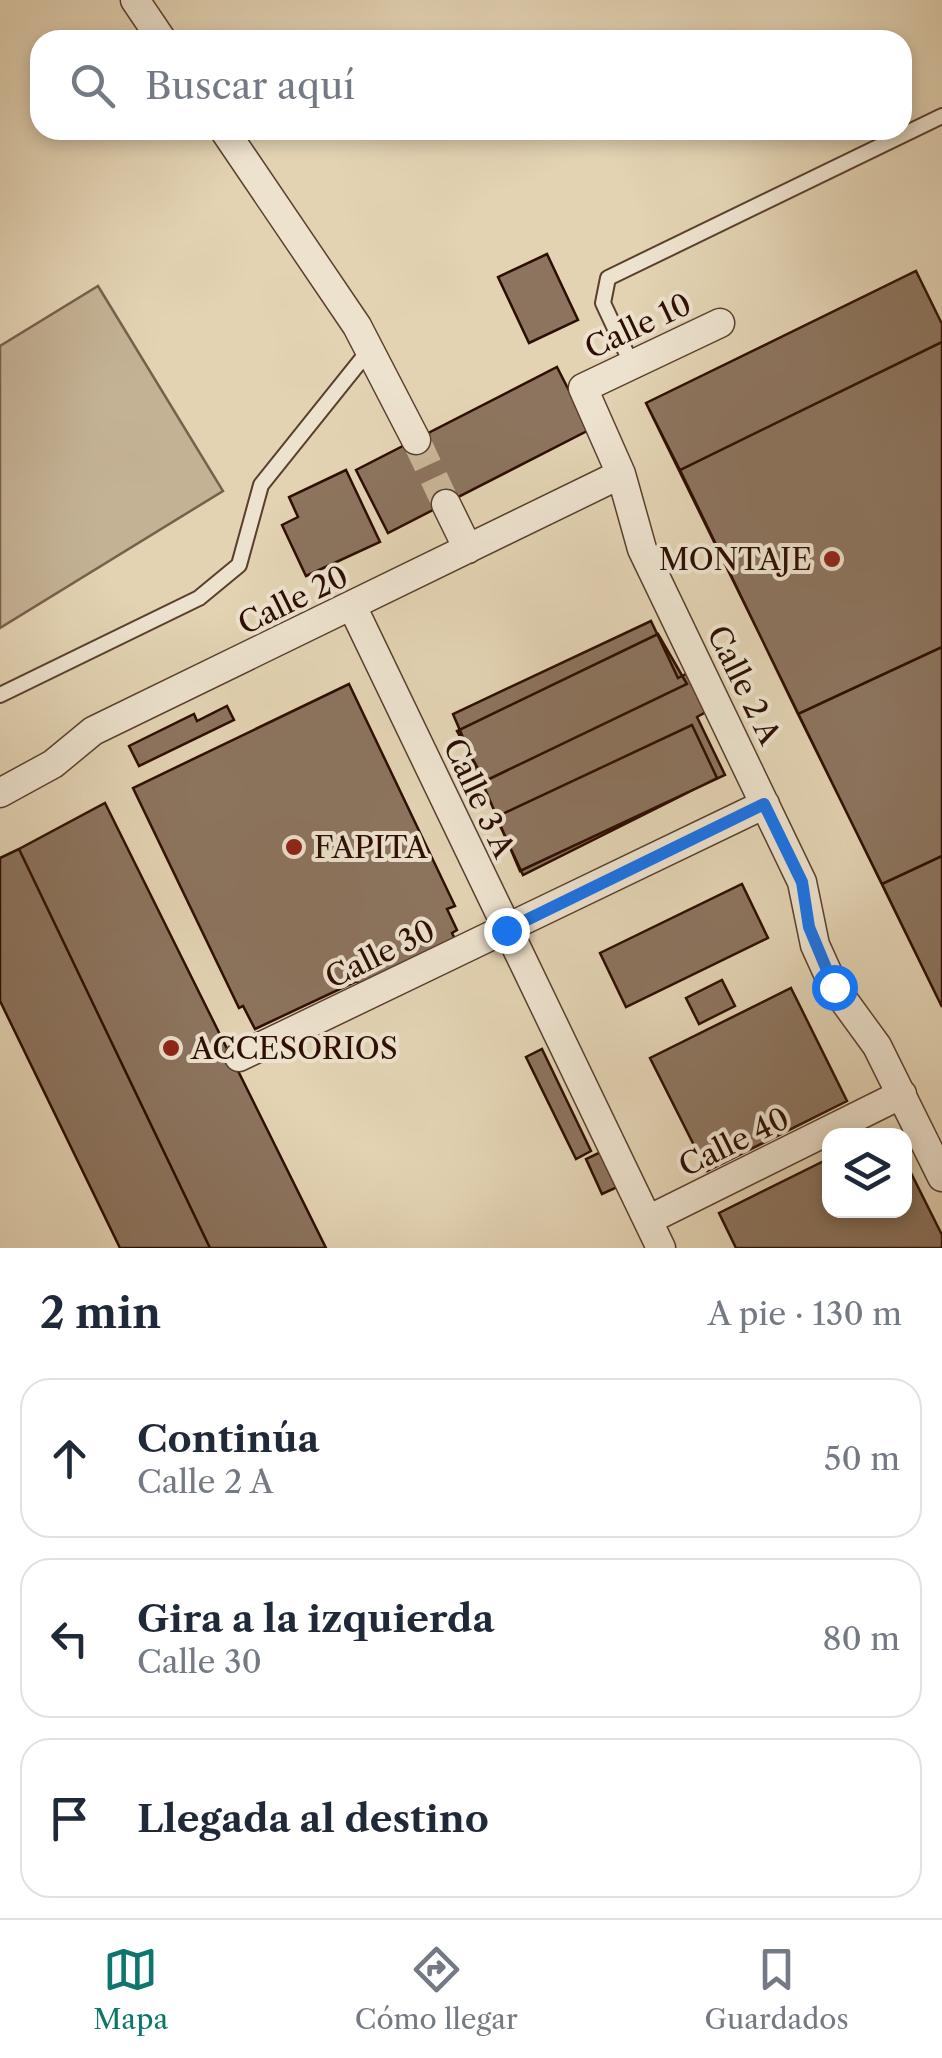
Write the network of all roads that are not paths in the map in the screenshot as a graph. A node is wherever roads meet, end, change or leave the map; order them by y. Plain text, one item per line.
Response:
1 (135, 0) edge
2 (155, 30) edge
3 (942, 116) edge
4 (912, 130) edge
5 (231, 140) edge
6 (891, 140) edge
7 (720, 322) dead end
8 (371, 348) junction
9 (632, 364) junction
10 (583, 388) joint
11 (416, 440) tunnel mouth
12 (621, 474) junction
13 (446, 504) tunnel mouth
14 (468, 549) junction
15 (352, 608) junction
16 (0, 695) edge
17 (0, 794) edge
18 (764, 804) junction
19 (506, 930) junction
20 (239, 1058) dead end
21 (902, 1094) junction
22 (942, 1177) edge
23 (648, 1220) junction
24 (662, 1248) edge

1 - 2 street
3 - 4 lane
5 - 8 street
6 - 9 lane
7 - 9 street, Calle 10
8 - 11 street
8 - 16 lane
9 - 10 street, Calle 10
10 - 12 street, Calle 2 A
12 - 14 street, Calle 20
12 - 18 street, Calle 2 A
13 - 14 street
14 - 15 street, Calle 20
15 - 17 street, Calle 20
15 - 19 street, Calle 3 A
18 - 19 street, Calle 30
18 - 21 street, Calle 2 A
19 - 20 street, Calle 30
19 - 23 street, Calle 3 A
21 - 22 street, Calle 2 A
21 - 23 street, Calle 40
23 - 24 street, Calle 3 A

